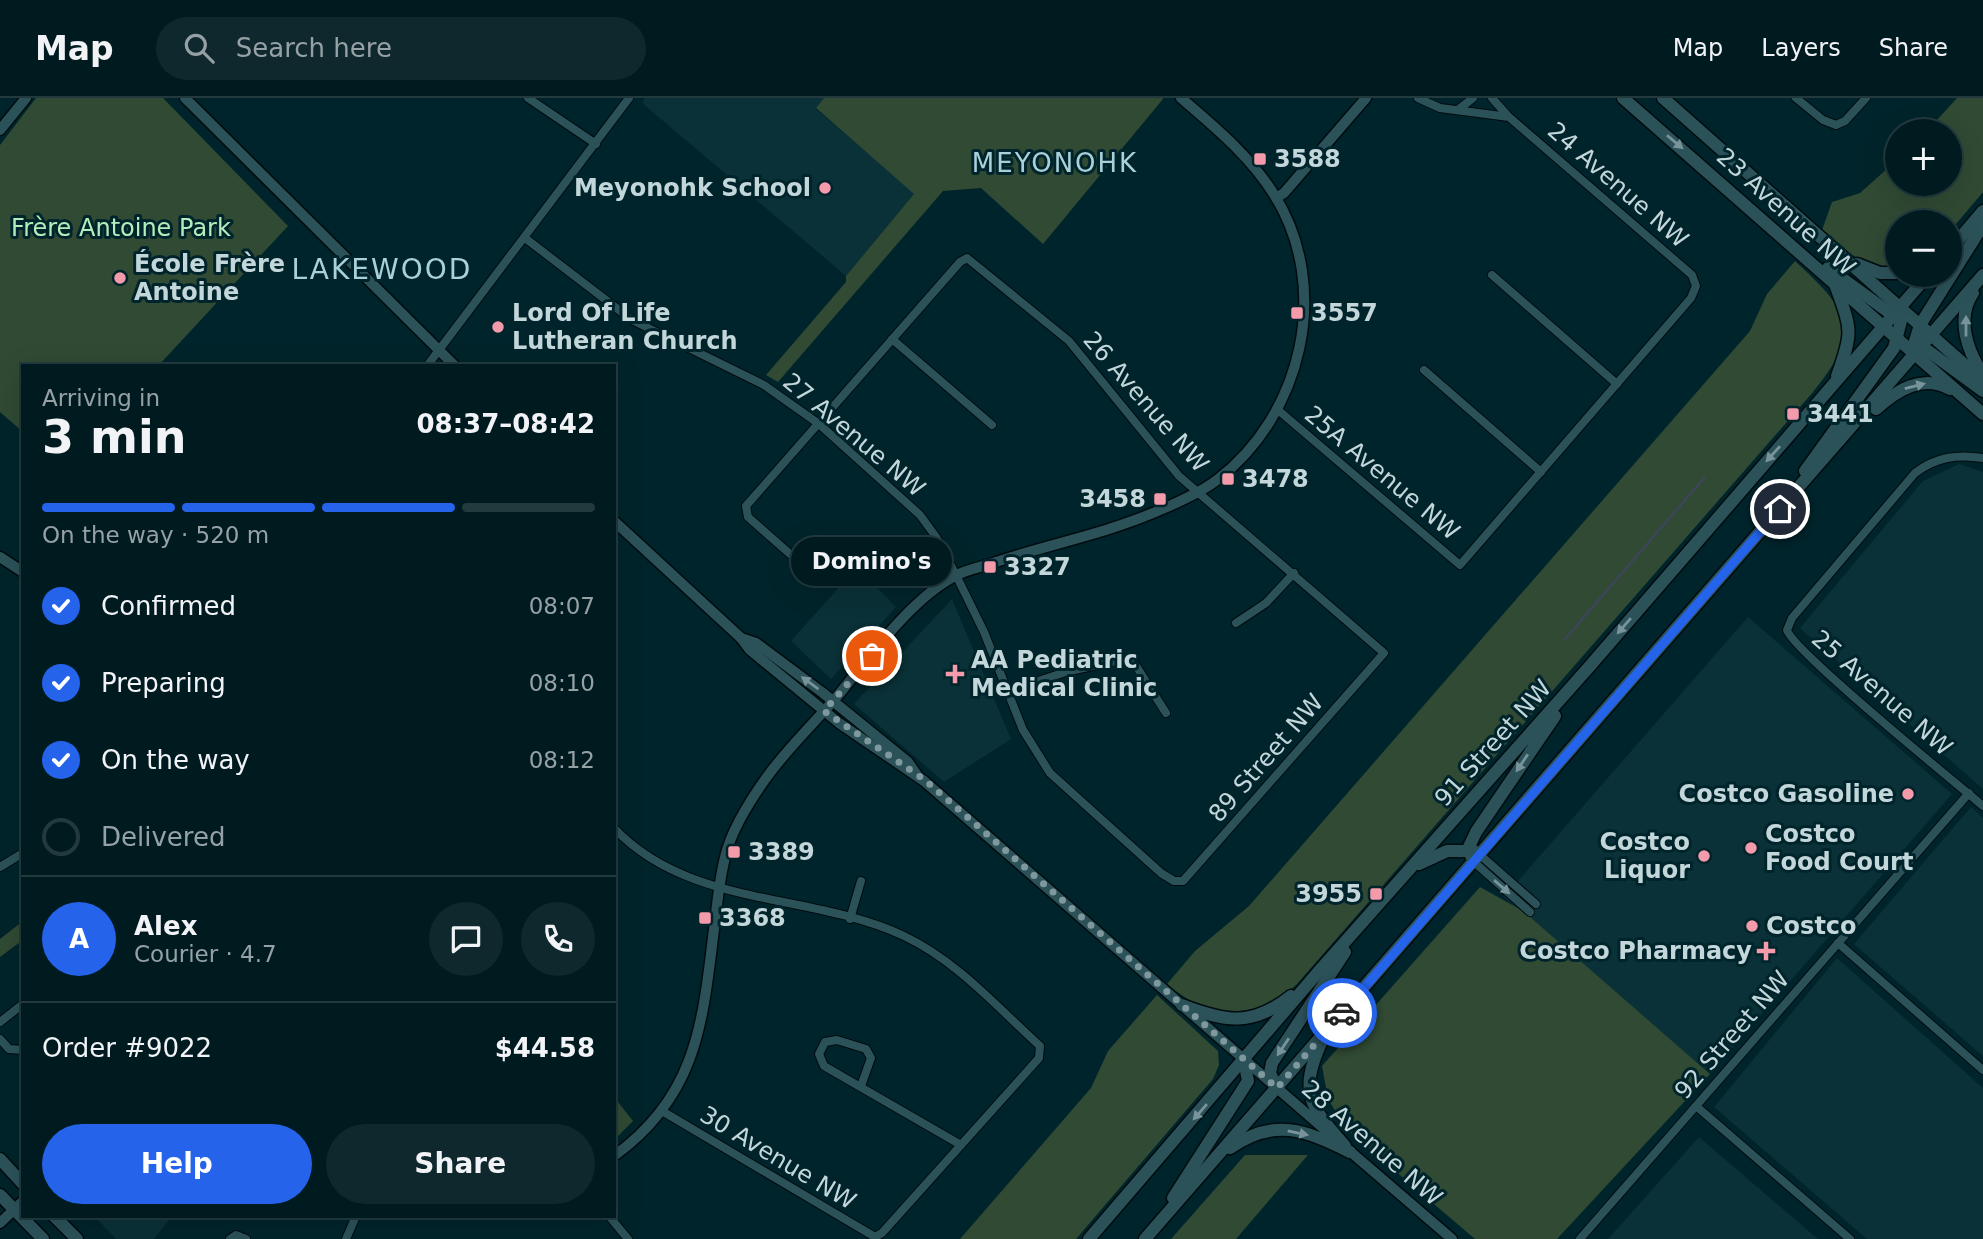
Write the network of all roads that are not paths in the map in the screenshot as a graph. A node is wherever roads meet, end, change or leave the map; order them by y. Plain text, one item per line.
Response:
1 (26, 98) edge
2 (185, 98) edge
3 (528, 98) edge
4 (629, 98) edge
5 (1181, 98) edge
6 (1366, 98) edge
7 (1418, 98) edge
8 (1473, 98) edge
9 (1492, 98) edge
10 (1623, 98) edge
11 (1663, 98) edge
12 (1796, 98) edge
13 (1866, 98) edge
14 (1458, 110) junction
15 (1509, 117) junction
16 (0, 130) edge
17 (596, 144) junction
18 (1276, 198) junction
19 (1983, 211) edge
20 (1755, 213) junction
21 (1983, 225) edge
22 (1962, 235) edge
23 (525, 238) junction
24 (1847, 260) junction
25 (1885, 273) edge
26 (1492, 275) dead end
27 (1983, 277) edge
28 (1835, 284) junction
29 (1920, 287) edge
30 (1898, 323) junction
31 (1884, 326) junction
32 (1931, 335) junction
33 (892, 339) junction
34 (1918, 339) junction
35 (440, 351) junction
36 (430, 364) edge
37 (453, 364) edge
38 (1424, 370) dead end
39 (1983, 374) edge
40 (1983, 381) edge
41 (1617, 384) junction
42 (1834, 385) junction
43 (1983, 391) edge
44 (1965, 397) junction
45 (1278, 410) junction
46 (1983, 414) edge
47 (819, 424) junction
48 (992, 425) dead end
49 (1841, 439) junction
50 (1983, 458) edge
51 (1541, 472) junction
52 (1198, 492) junction
53 (1780, 509) junction
54 (616, 523) edge
55 (790, 554) dead end
56 (0, 557) edge
57 (21, 571) edge
58 (1294, 573) junction
59 (956, 575) junction
60 (1236, 624) dead end
61 (741, 638) junction
62 (1384, 653) joint
63 (1589, 667) junction
64 (1007, 691) junction
65 (833, 701) junction
66 (824, 711) junction
67 (1166, 713) dead end
68 (917, 775) junction
69 (1969, 793) junction
70 (1983, 806) edge
71 (616, 830) edge
72 (21, 854) edge
73 (1474, 856) junction
74 (0, 867) edge
75 (861, 881) dead end
76 (1174, 881) joint
77 (719, 887) junction
78 (1386, 895) junction
79 (1536, 904) dead end
80 (1530, 912) dead end
81 (850, 919) junction
82 (1359, 928) junction
83 (1838, 943) junction
84 (1320, 970) junction
85 (1182, 1005) junction
86 (21, 1006) edge
87 (0, 1022) edge
88 (1327, 1030) junction
89 (0, 1039) edge
90 (21, 1051) edge
91 (1244, 1060) junction
92 (1983, 1070) edge
93 (861, 1086) junction
94 (1277, 1088) junction
95 (1696, 1106) junction
96 (662, 1111) junction
97 (961, 1144) junction
98 (1350, 1152) junction
99 (616, 1155) edge
100 (0, 1160) edge
101 (1214, 1160) junction
102 (21, 1182) edge
103 (0, 1195) edge
104 (18, 1205) edge
105 (1164, 1217) junction
106 (28, 1218) edge
107 (56, 1218) edge
108 (355, 1218) edge
109 (610, 1218) edge
110 (0, 1223) edge
111 (43, 1239) edge
112 (76, 1239) edge
113 (230, 1239) edge
114 (246, 1239) edge
115 (346, 1239) edge
116 (628, 1239) edge
117 (1090, 1239) edge
118 (1145, 1239) edge
119 (1452, 1239) edge
120 (1580, 1239) edge
121 (1850, 1239) edge

1 - 16 street
2 - 35 street
3 - 17 street
4 - 17 street
5 - 18 street
6 - 18 street
7 - 14 street
8 - 14 street
9 - 15 street, 24 Avenue NW
10 -> 20 main road, 23 Avenue NW
11 - 24 main road, 23 Avenue NW
12 - 13 street
14 - 15 street
15 - 41 street, 24 Avenue NW
17 - 23 street
18 - 45 street
19 - 22 main road
20 - 28 main road, 23 Avenue NW
20 - 30 main road
21 - 34 main road
23 - 35 street
23 - 47 street, 27 Avenue NW
24 - 25 main road
24 - 30 main road, 23 Avenue NW
26 - 41 street
27 - 32 main road
39 -> 27 main road
28 - 31 main road, 23 Avenue NW
28 - 42 main road
29 - 30 main road
30 - 31 main road
30 - 34 main road
30 - 34 main road, 23 Avenue NW
30 - 53 main road
31 - 42 main road, 91 Street NW
32 - 34 main road, 23 Avenue NW
32 - 40 main road, 23 Avenue NW
33 - 47 street
33 - 48 street
33 - 52 street, 26 Avenue NW
34 - 43 main road
34 - 44 main road, 23 Avenue NW
34 - 49 main road
35 - 36 street
35 - 37 street
38 - 51 street
41 - 51 street
42 -> 63 main road, 91 Street NW
44 - 46 main road, 23 Avenue NW
49 -> 44 main road
45 - 51 street, 25A Avenue NW
45 - 52 street
47 - 55 street
47 - 59 street, 27 Avenue NW
49 - 53 main road
50 - 69 street, 25 Avenue NW
52 - 58 street, 26 Avenue NW
52 - 59 street
53 - 73 main road
54 - 61 street, 28 Avenue NW
56 - 57 street
58 - 60 street
58 - 62 street, 26 Avenue NW
59 - 64 street, 27 Avenue NW
59 - 65 street
65 -> 61 street, 28 Avenue NW
61 - 66 street, 28 Avenue NW
62 - 76 street, 89 Street NW
63 -> 73 main road
63 - 78 main road, 91 Street NW
64 - 67 street
64 - 76 street, 27 Avenue NW
65 - 66 street
65 - 68 street, 28 Avenue NW
66 - 68 street, 28 Avenue NW
66 - 77 street
68 - 85 street, 28 Avenue NW
69 - 70 street, 25 Avenue NW
69 - 83 street, 92 Street NW
71 - 77 street
72 - 74 street
73 - 78 main road
73 - 79 street
73 -> 80 street
73 - 88 main road
75 - 81 street
77 - 81 street
77 - 96 street
78 - 82 main road, 91 Street NW
81 - 97 street
82 - 84 main road, 91 Street NW
82 -> 94 main road
83 - 92 street
83 - 95 street, 92 Street NW
84 - 85 main road
84 - 91 main road, 91 Street NW
85 - 91 street, 28 Avenue NW
86 - 87 street
88 - 94 main road
88 - 98 main road
89 - 90 street
91 - 94 street, 28 Avenue NW
91 - 105 main road
91 -> 117 main road, 91 Street NW
93 - 93 street
93 - 97 street
94 - 98 street, 28 Avenue NW
94 - 101 main road
95 - 120 street, 92 Street NW
95 - 121 street
96 - 97 street, 30 Avenue NW
96 - 99 street
101 -> 98 main road
98 - 119 street, 28 Avenue NW
100 - 102 main road
101 - 105 main road
103 - 104 main road
104 - 110 street
105 - 118 main road
106 - 111 main road
107 - 112 main road
108 - 115 street
109 - 116 street
113 - 114 street

